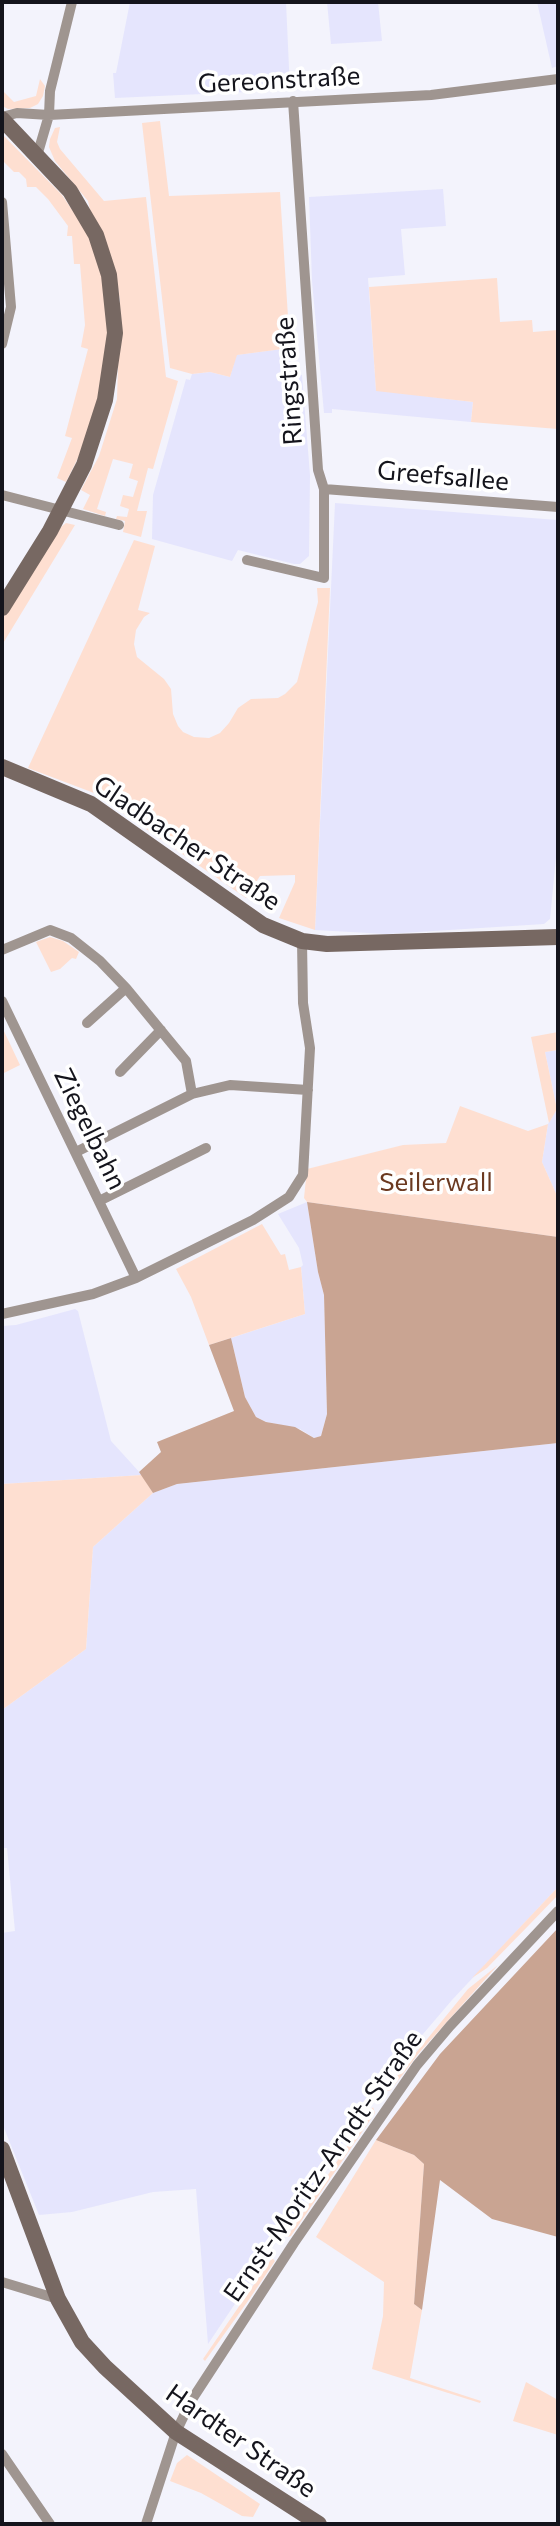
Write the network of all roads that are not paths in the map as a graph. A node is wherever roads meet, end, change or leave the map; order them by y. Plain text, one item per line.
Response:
1 (72, 2) edge
2 (558, 79) edge
3 (293, 101) junction
4 (49, 115) junction
5 (2, 118) edge
6 (37, 156) junction
7 (2, 202) edge
8 (2, 344) edge
9 (324, 489) junction
10 (2, 495) edge
11 (558, 507) edge
12 (61, 511) junction
13 (119, 526) dead end
14 (247, 560) dead end
15 (2, 608) edge
16 (2, 767) edge
17 (558, 937) edge
18 (302, 941) junction
19 (2, 950) edge
20 (126, 988) junction
21 (2, 1000) edge
22 (87, 1023) dead end
23 (161, 1030) junction
24 (120, 1072) dead end
25 (308, 1090) junction
26 (192, 1094) junction
27 (206, 1148) dead end
28 (76, 1152) junction
29 (99, 1201) junction
30 (136, 1278) junction
31 (2, 1314) edge
32 (558, 1911) edge
33 (2, 2149) edge
34 (2, 2282) edge
35 (58, 2299) junction
36 (176, 2432) junction
37 (2, 2454) edge
38 (50, 2524) edge
39 (146, 2524) edge
40 (319, 2524) edge

1 - 4 street
2 - 3 street, Gereonstraße
3 - 4 street, Gereonstraße
3 - 9 street, Ringstraße
4 - 5 street, Gereonstraße
4 - 6 street
5 - 6 main road
6 - 12 main road
7 - 8 street
9 - 11 street, Greefsallee
9 - 14 street, Ringstraße
10 - 12 street
12 - 13 street
12 - 15 main road
16 - 18 main road, Gladbacher Straße
17 - 18 main road, Gladbacher Straße
18 - 25 street
19 - 20 street
20 - 22 street
20 - 23 street
21 - 28 street, Ziegelbahn
23 - 24 street
23 - 26 street
25 - 26 street
25 - 30 street
26 - 28 street
27 - 29 street
28 - 29 street, Ziegelbahn
29 - 30 street, Ziegelbahn
30 - 31 street
32 - 36 street, Ernst-Moritz-Arndt-Straße
33 - 35 main road, Hardter Straße
34 - 35 street
35 - 36 main road, Hardter Straße
36 - 39 street, Ernst-Moritz-Arndt-Straße
36 - 40 main road, Hardter Straße
37 - 38 street

